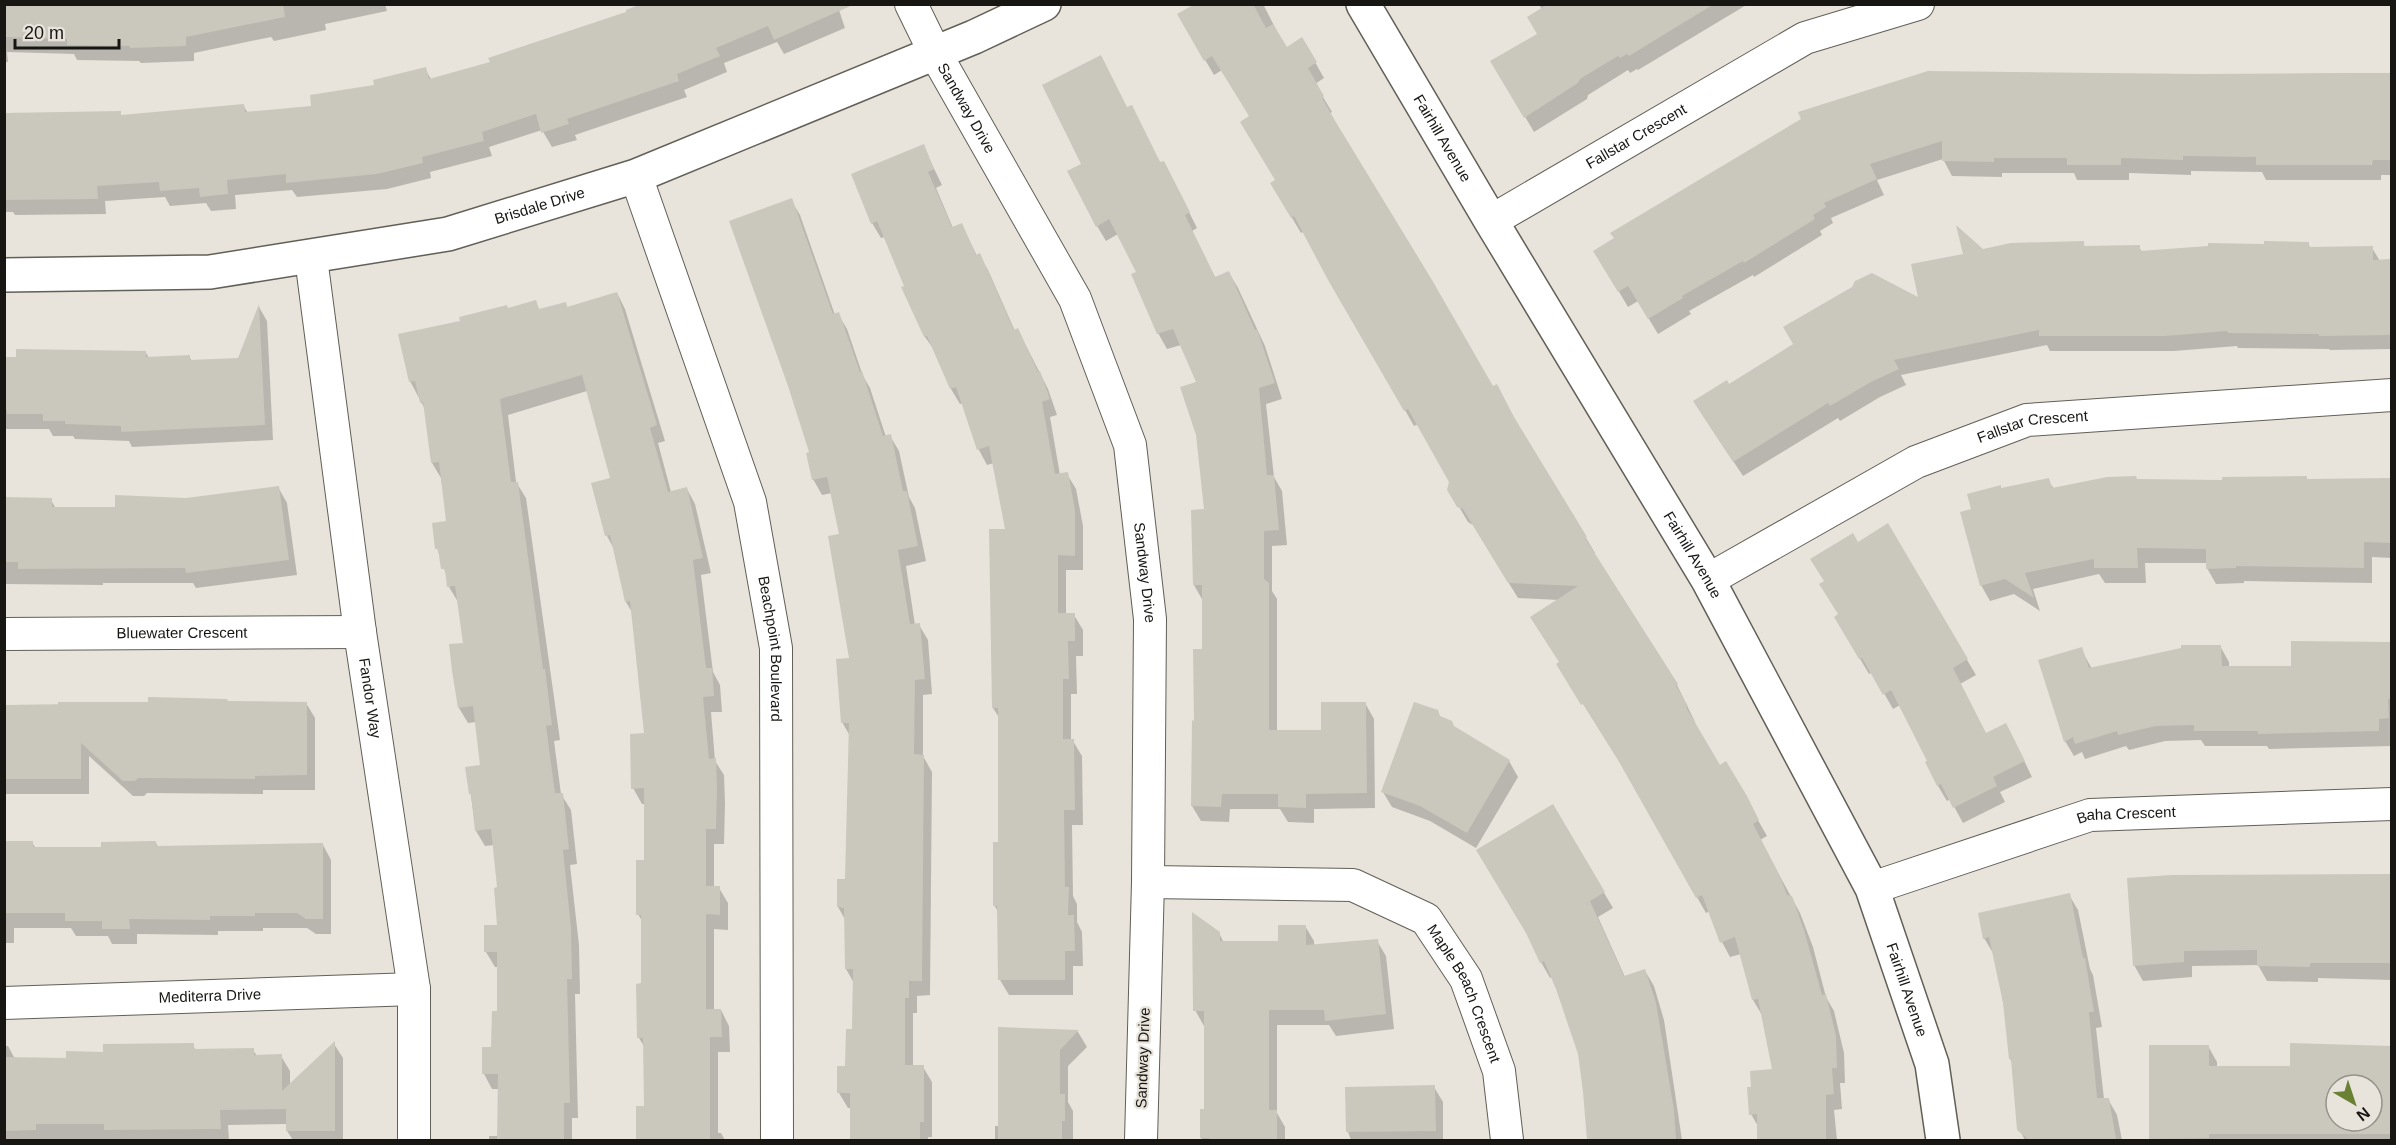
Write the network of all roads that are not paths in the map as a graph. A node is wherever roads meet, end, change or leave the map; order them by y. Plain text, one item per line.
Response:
1 (911, 4) edge
2 (1044, 4) edge
3 (1363, 4) edge
4 (1918, 4) edge
5 (935, 53) junction
6 (636, 176) junction
7 (1491, 220) junction
8 (311, 258) junction
9 (4, 275) edge
10 (2391, 395) edge
11 (1708, 580) junction
12 (360, 632) junction
13 (4, 634) edge
14 (2391, 804) edge
15 (1148, 882) junction
16 (1872, 888) junction
17 (414, 989) junction
18 (4, 1004) edge
19 (414, 1140) edge
20 (777, 1140) edge
21 (1141, 1140) edge
22 (1507, 1140) edge
23 (1943, 1140) edge

1 - 5 street, Sandway Drive
2 - 5 street, Brisdale Drive
3 - 7 street, Fairhill Avenue
4 - 7 street, Fallstar Crescent
5 - 6 street, Brisdale Drive
5 - 15 street, Sandway Drive
6 - 8 street, Brisdale Drive
6 - 20 street, Beachpoint Boulevard
7 - 11 street, Fairhill Avenue
8 - 9 street, Brisdale Drive
8 - 12 street, Fandor Way
10 - 11 street, Fallstar Crescent
11 - 16 street, Fairhill Avenue
12 - 13 street, Bluewater Crescent
12 - 17 street, Fandor Way
14 - 16 street, Baha Crescent
15 - 21 street, Sandway Drive
15 - 22 street, Maple Beach Crescent
16 - 23 street, Fairhill Avenue
17 - 18 street, Mediterra Drive
17 - 19 street, Fandor Way

